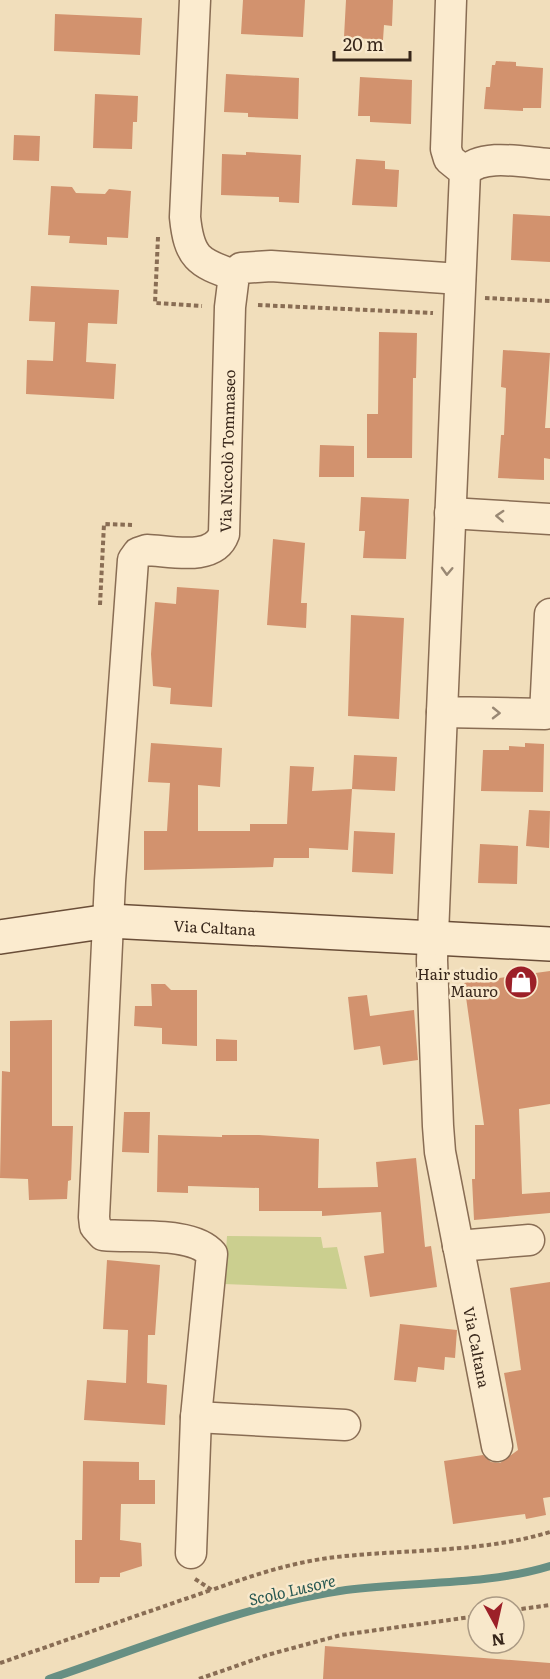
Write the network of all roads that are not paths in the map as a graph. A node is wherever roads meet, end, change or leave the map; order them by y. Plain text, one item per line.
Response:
1 (195, 0) edge
2 (451, 0) edge
3 (550, 164) edge
4 (465, 172) junction
5 (234, 275) junction
6 (459, 288) junction
7 (450, 513) junction
8 (550, 519) edge
9 (550, 614) edge
10 (441, 712) junction
11 (109, 921) junction
12 (0, 937) edge
13 (432, 937) junction
14 (550, 944) edge
15 (529, 1240) dead end
16 (458, 1246) junction
17 (196, 1417) junction
18 (345, 1425) dead end
19 (497, 1446) dead end
20 (191, 1553) road end

1 - 5 street
2 - 4 street
3 - 4 street
4 - 6 street
5 - 6 street
5 - 11 street, Via Niccolò Tommaseo
6 - 7 street
8 -> 7 street
7 -> 10 street
10 -> 9 street
10 - 13 street
11 - 12 main road, Via Caltana
11 - 13 main road, Via Caltana
11 - 17 street
13 - 14 main road, Via Caltana
13 - 16 street, Via Caltana
15 - 16 street
16 - 19 street, Via Caltana
17 - 18 street
17 - 20 street

